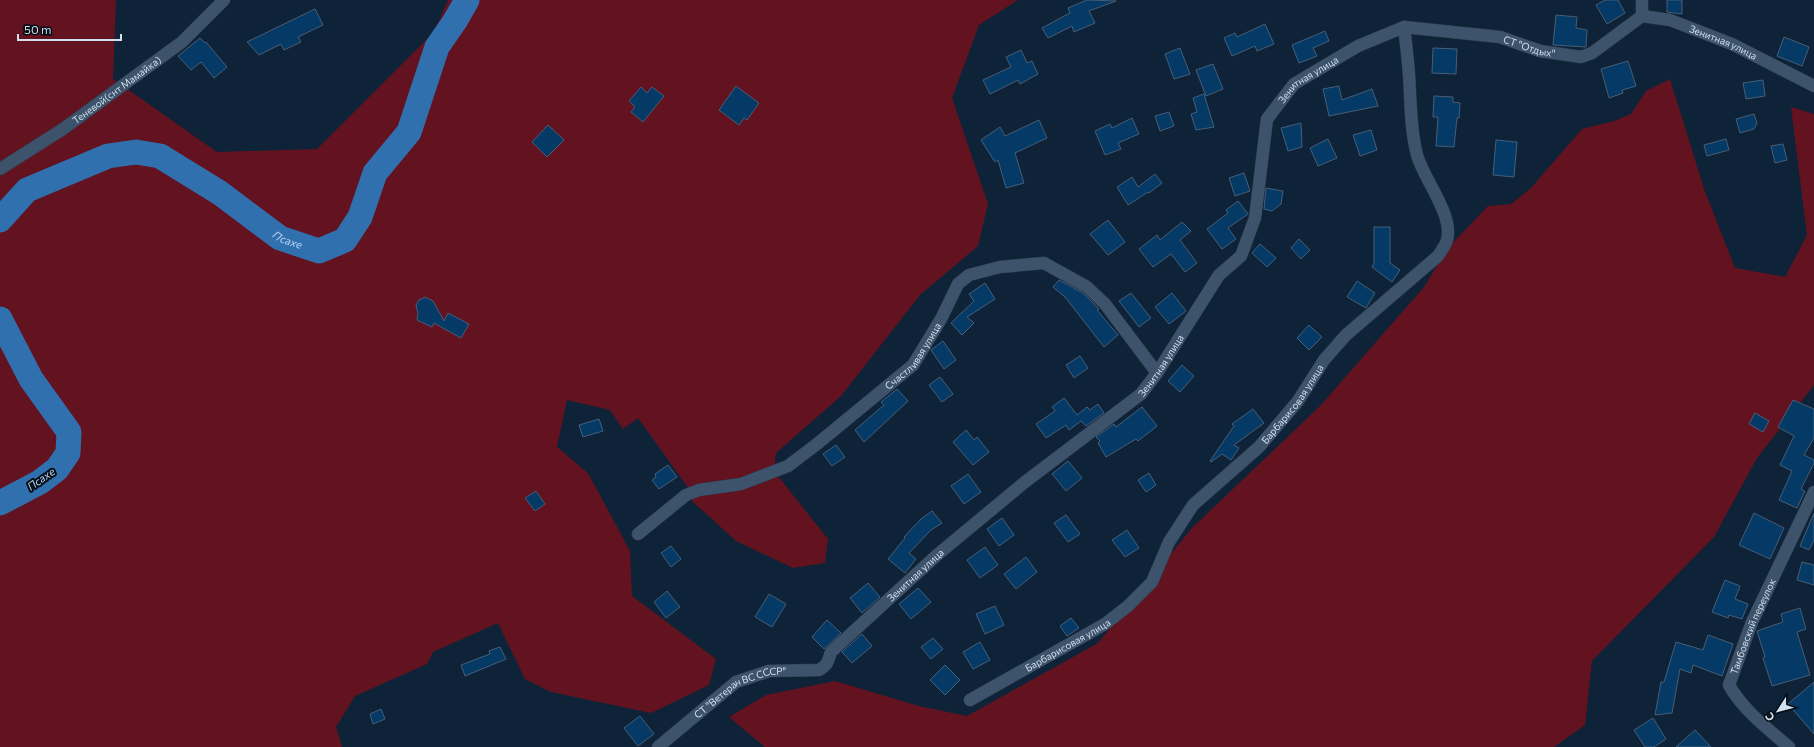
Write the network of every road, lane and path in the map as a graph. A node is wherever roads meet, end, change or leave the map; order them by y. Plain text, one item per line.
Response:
1 (224, 0) edge
2 (1642, 0) edge
3 (1642, 16) junction
4 (1404, 27) junction
5 (1814, 86) edge
6 (0, 169) edge
7 (1158, 372) junction
8 (1814, 492) edge
9 (638, 534) dead end
10 (829, 660) joint
11 (970, 700) dead end
12 (658, 747) edge
13 (1788, 747) edge

1 - 6 street, Теневой(снт Мамайка)
2 - 3 street
3 - 4 street, СТ "Отдых"
3 - 5 street, Зенитная улица
4 - 7 street, Зенитная улица
4 - 11 street, Барбарисовая улица
7 - 9 street, Счастливая улица
7 - 10 street, Зенитная улица
8 - 13 street, Тамбовский переулок
10 - 12 street, СТ "Ветеран ВС СССР"

